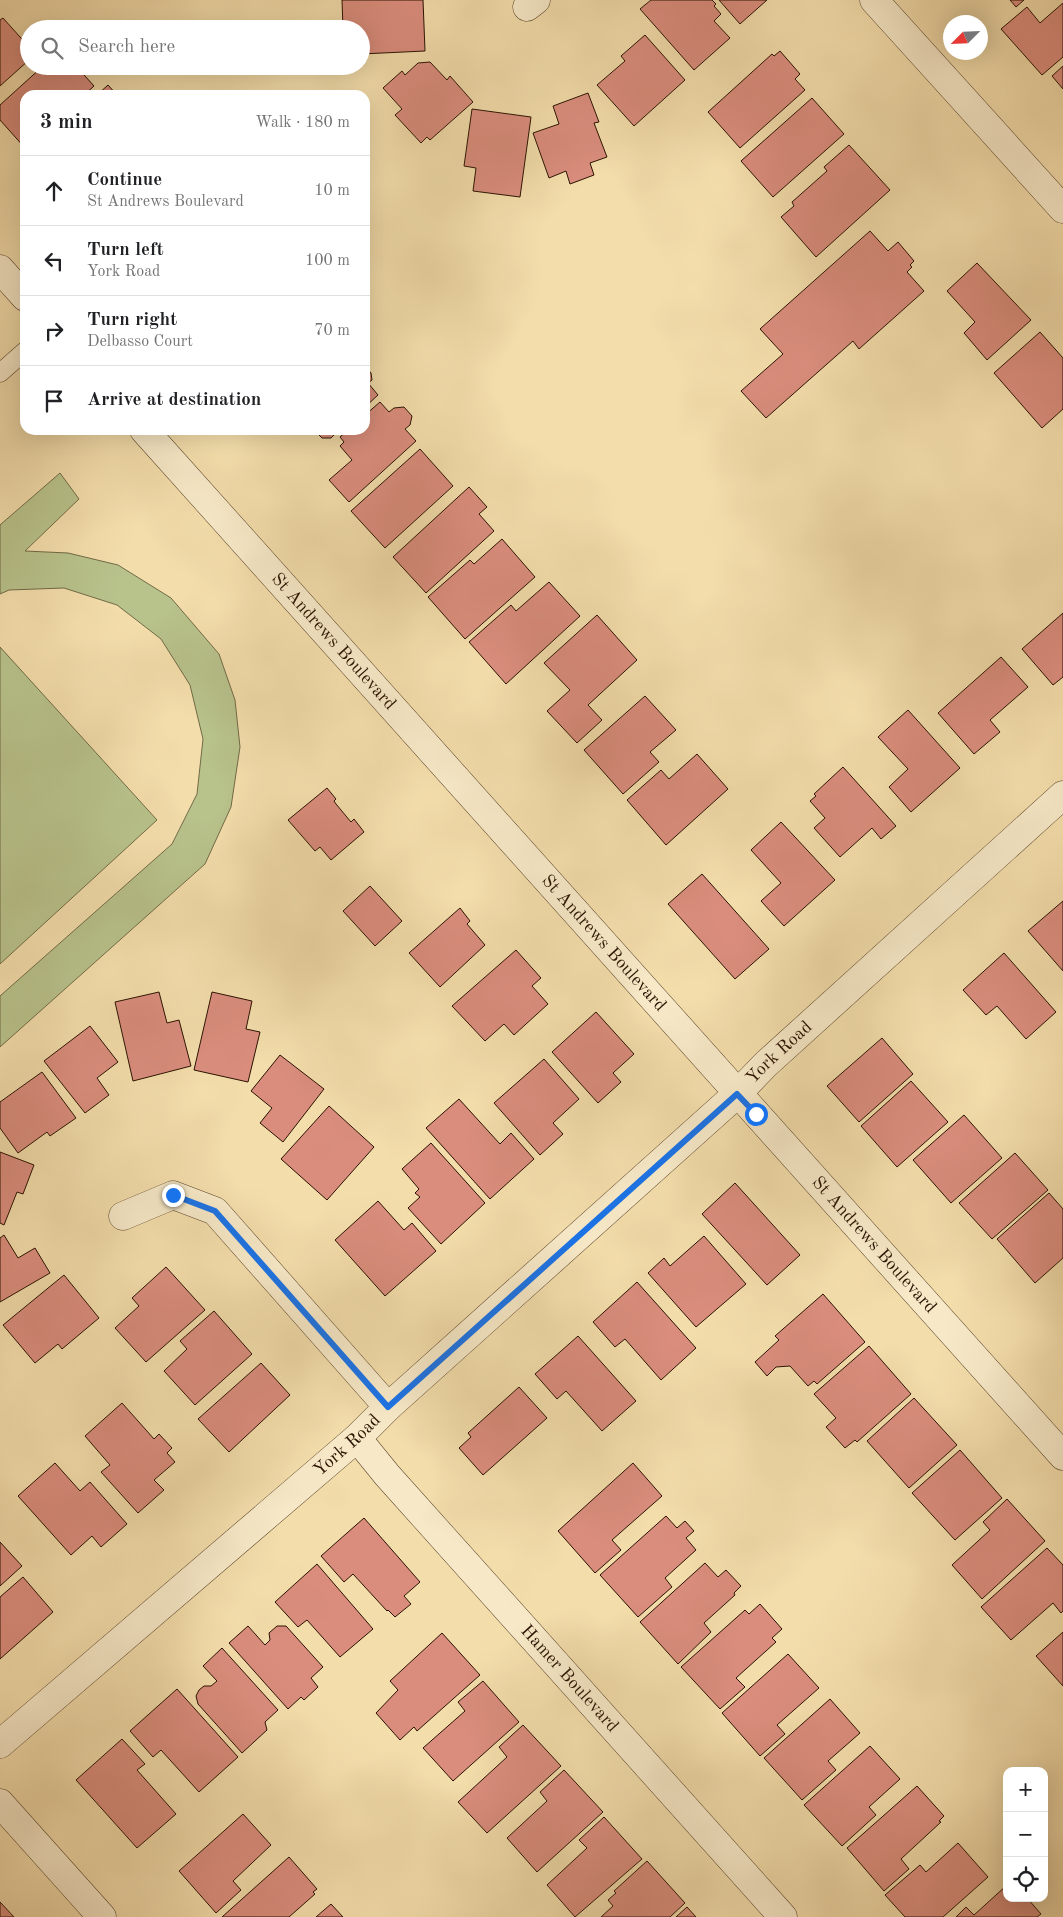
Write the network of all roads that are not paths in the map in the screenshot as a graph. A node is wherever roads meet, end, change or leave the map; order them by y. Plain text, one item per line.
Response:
1 (874, 0) edge
2 (1063, 209) edge
3 (0, 269) edge
4 (20, 291) edge
5 (20, 355) edge
6 (0, 373) edge
7 (148, 435) edge
8 (1063, 795) edge
9 (737, 1094) junction
10 (123, 1216) dead end
11 (388, 1407) junction
12 (357, 1438) junction
13 (1063, 1456) edge
14 (0, 1744) edge
15 (0, 1803) edge
16 (102, 1917) edge
17 (783, 1917) edge

1 - 2 street
3 - 4 street
5 - 6 lane
7 - 9 street, St Andrews Boulevard
8 - 9 street, York Road
9 - 11 street, York Road
9 - 13 street, St Andrews Boulevard
10 - 11 street
11 - 12 street, York Road
12 - 14 street, York Road
12 - 17 street, Hamer Boulevard
15 - 16 street

